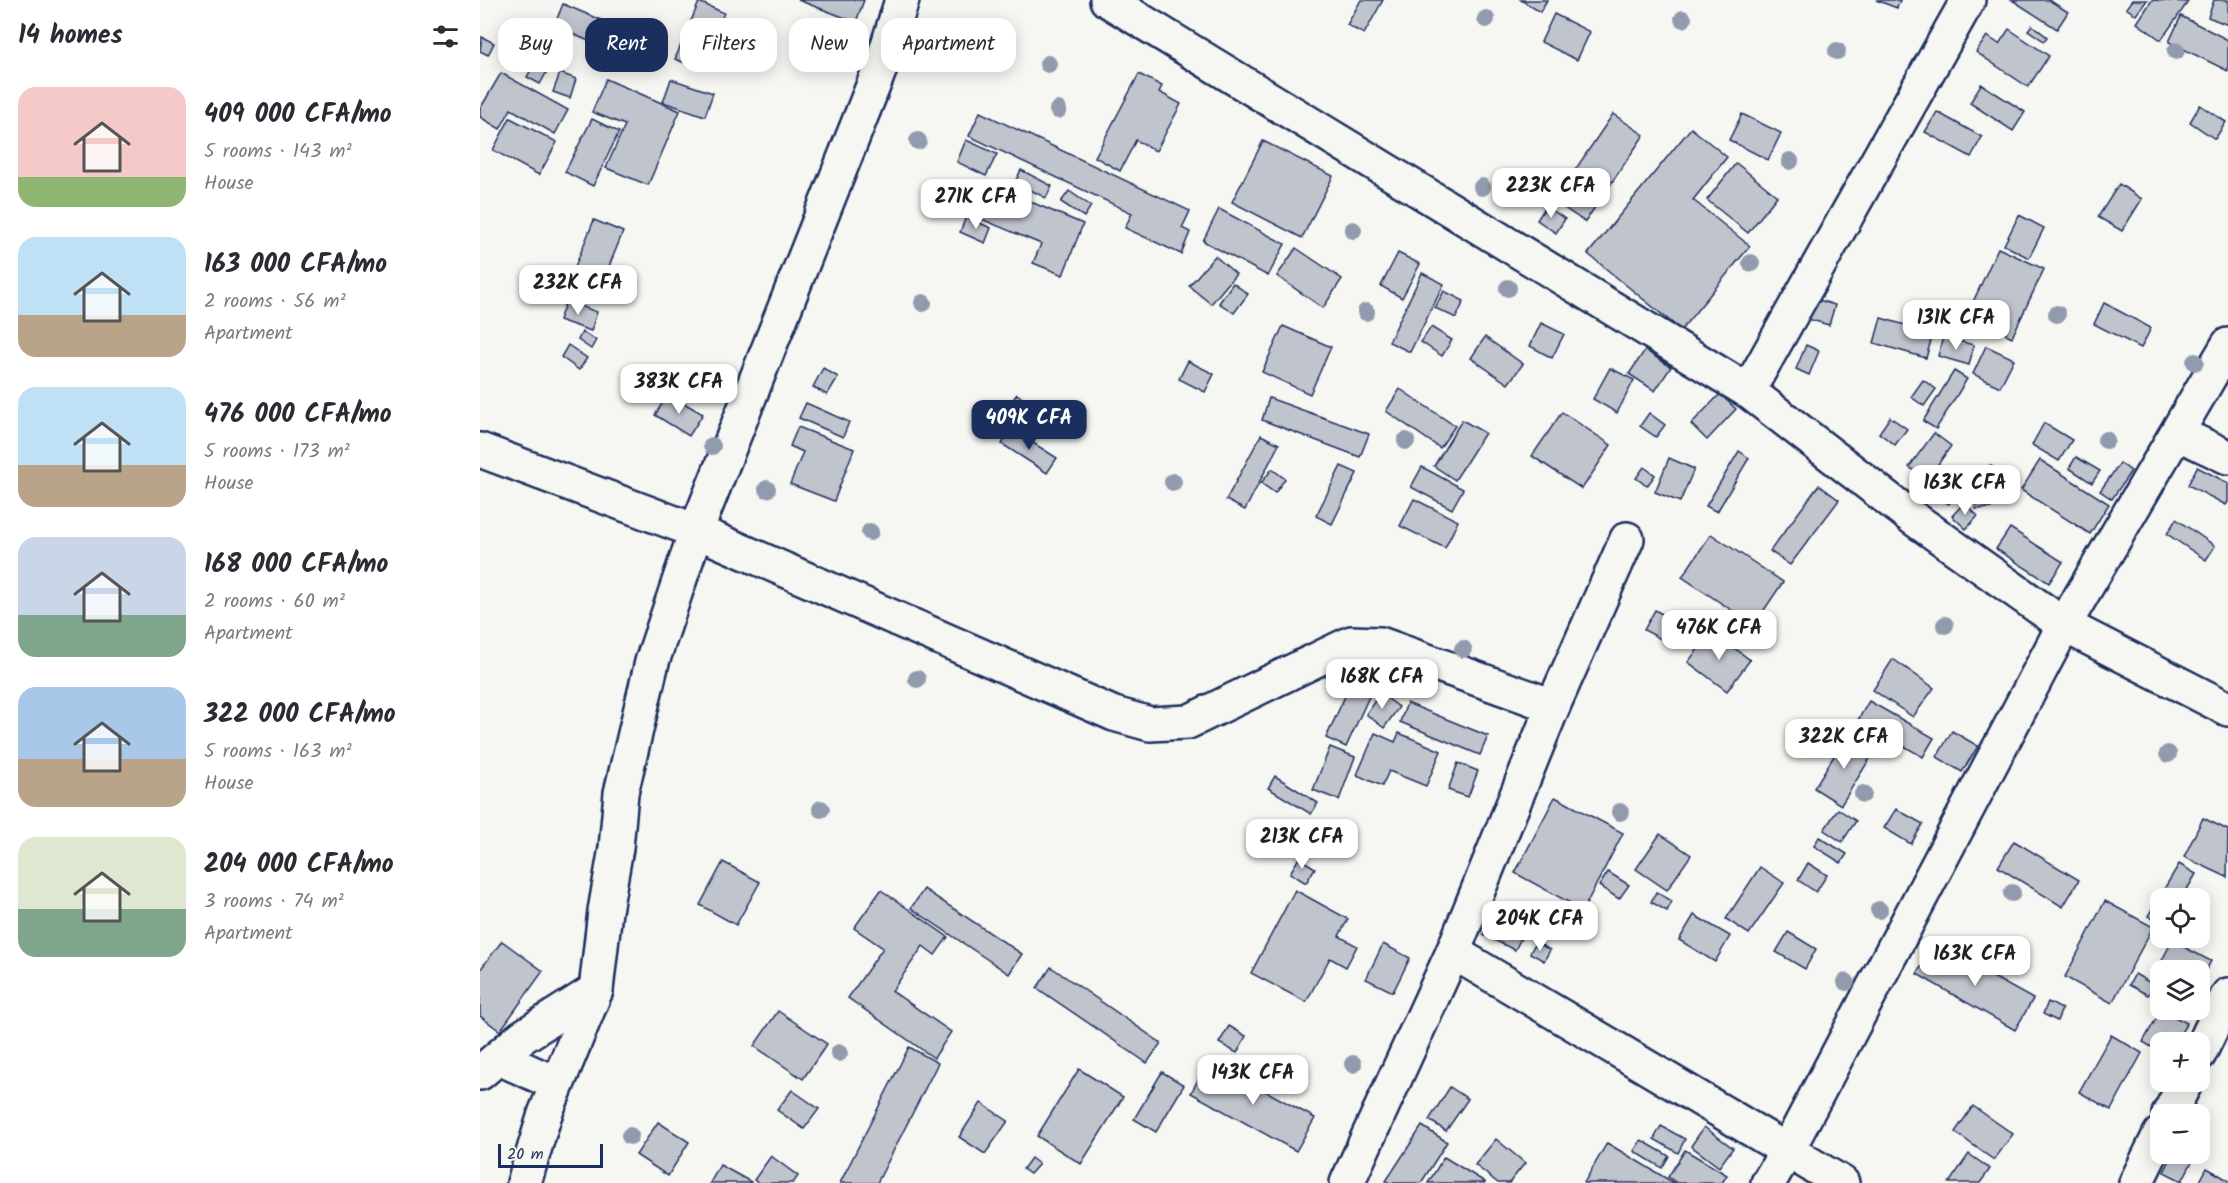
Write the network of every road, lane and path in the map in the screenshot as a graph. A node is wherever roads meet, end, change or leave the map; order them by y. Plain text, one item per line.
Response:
1 (902, 0) edge
2 (1107, 0) edge
3 (1968, 0) edge
4 (2228, 345) edge
5 (1748, 392) junction
6 (2177, 433) junction
7 (480, 450) edge
8 (2228, 457) edge
9 (696, 531) junction
10 (1627, 539) dead end
11 (2064, 625) junction
12 (1553, 706) junction
13 (2228, 708) edge
14 (1453, 952) junction
15 (596, 990) junction
16 (2228, 995) edge
17 (2210, 1032) edge
18 (489, 1066) edge
19 (557, 1084) junction
20 (1787, 1151) junction
21 (2150, 1154) edge
22 (524, 1183) edge
23 (1347, 1183) edge
24 (1768, 1183) edge
25 (1842, 1183) edge
26 (2136, 1183) edge

1 - 9 street
2 - 5 street
3 - 5 street
4 - 6 street
5 - 11 street
6 - 8 street
6 - 11 street
7 - 9 street
9 - 12 street
9 - 15 street
10 - 12 street
11 - 13 street
11 - 20 street
12 - 14 street
14 - 20 street
14 - 23 street
15 - 18 street
15 - 19 street
16 - 17 street
18 - 19 street
19 - 22 street
20 - 24 street
20 - 25 street
21 - 26 street

